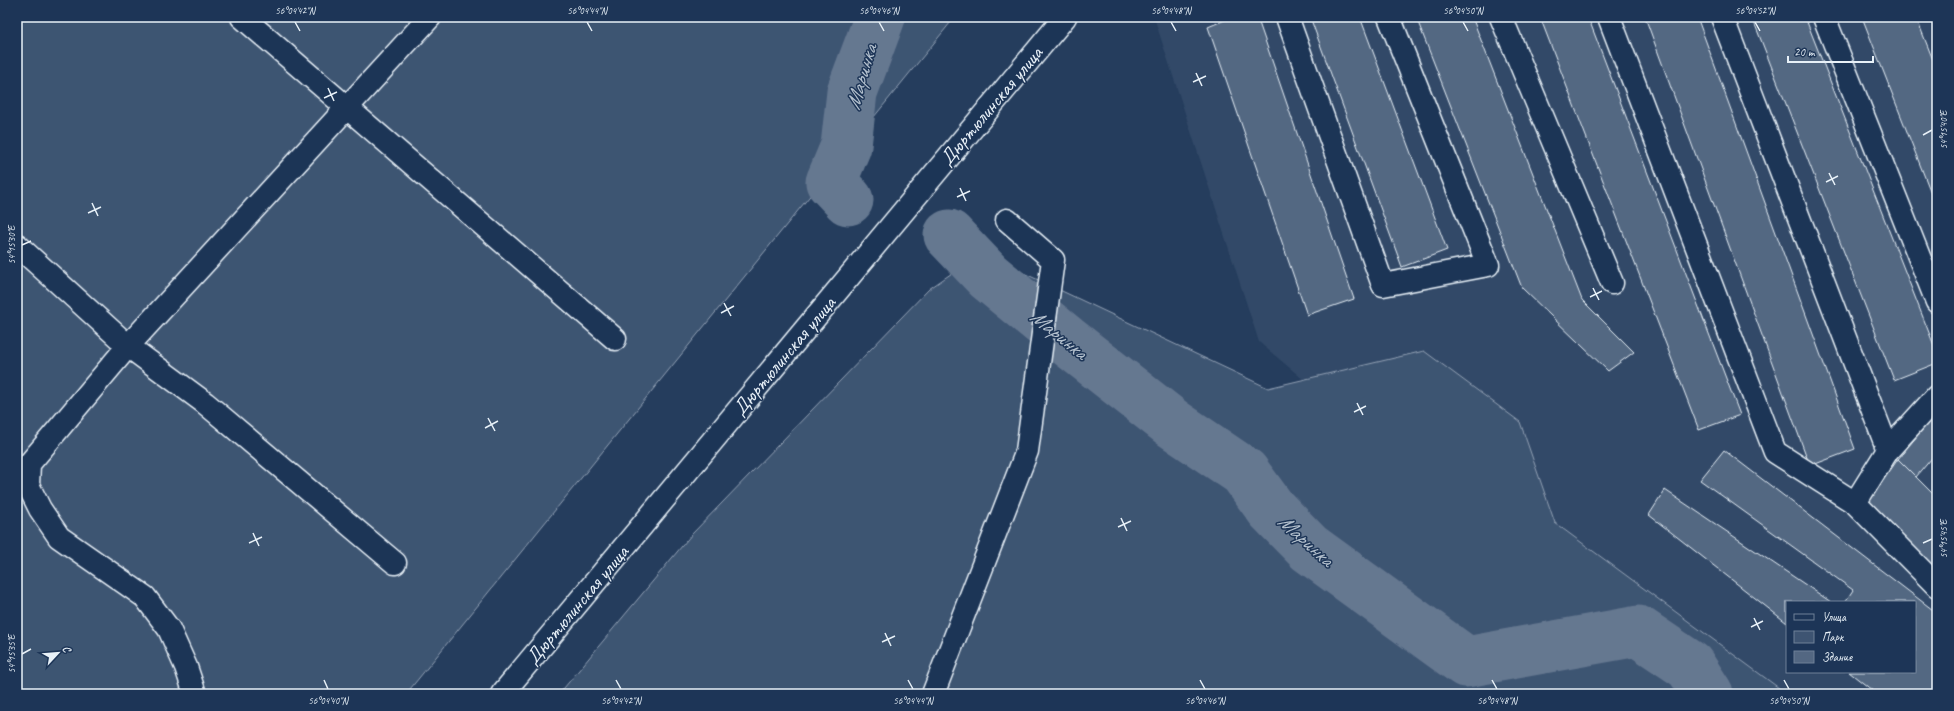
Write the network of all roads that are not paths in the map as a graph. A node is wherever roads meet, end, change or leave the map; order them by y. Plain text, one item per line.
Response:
1 (242, 17) edge
2 (430, 17) edge
3 (1065, 17) edge
4 (1287, 17) edge
5 (1389, 17) edge
6 (1501, 17) edge
7 (1610, 17) edge
8 (1722, 17) edge
9 (1824, 17) edge
10 (346, 108) junction
11 (1007, 220) dead end
12 (17, 245) edge
13 (1612, 283) dead end
14 (1937, 302) edge
15 (615, 339) dead end
16 (128, 346) junction
17 (1937, 396) edge
18 (1888, 450) junction
19 (1855, 502) junction
20 (395, 563) dead end
21 (1937, 586) edge
22 (195, 694) edge
23 (502, 694) edge
24 (933, 694) edge

1 - 10 main road
2 - 10 main road
3 - 23 main road, Дюртюлинская улица
4 - 5 main road
6 - 13 main road
7 - 19 main road
8 - 18 main road
9 - 14 main road
10 - 15 main road
10 - 16 main road
11 - 24 main road
12 - 16 main road
16 - 20 main road
16 - 22 main road
17 - 18 main road
18 - 19 main road
19 - 21 main road

